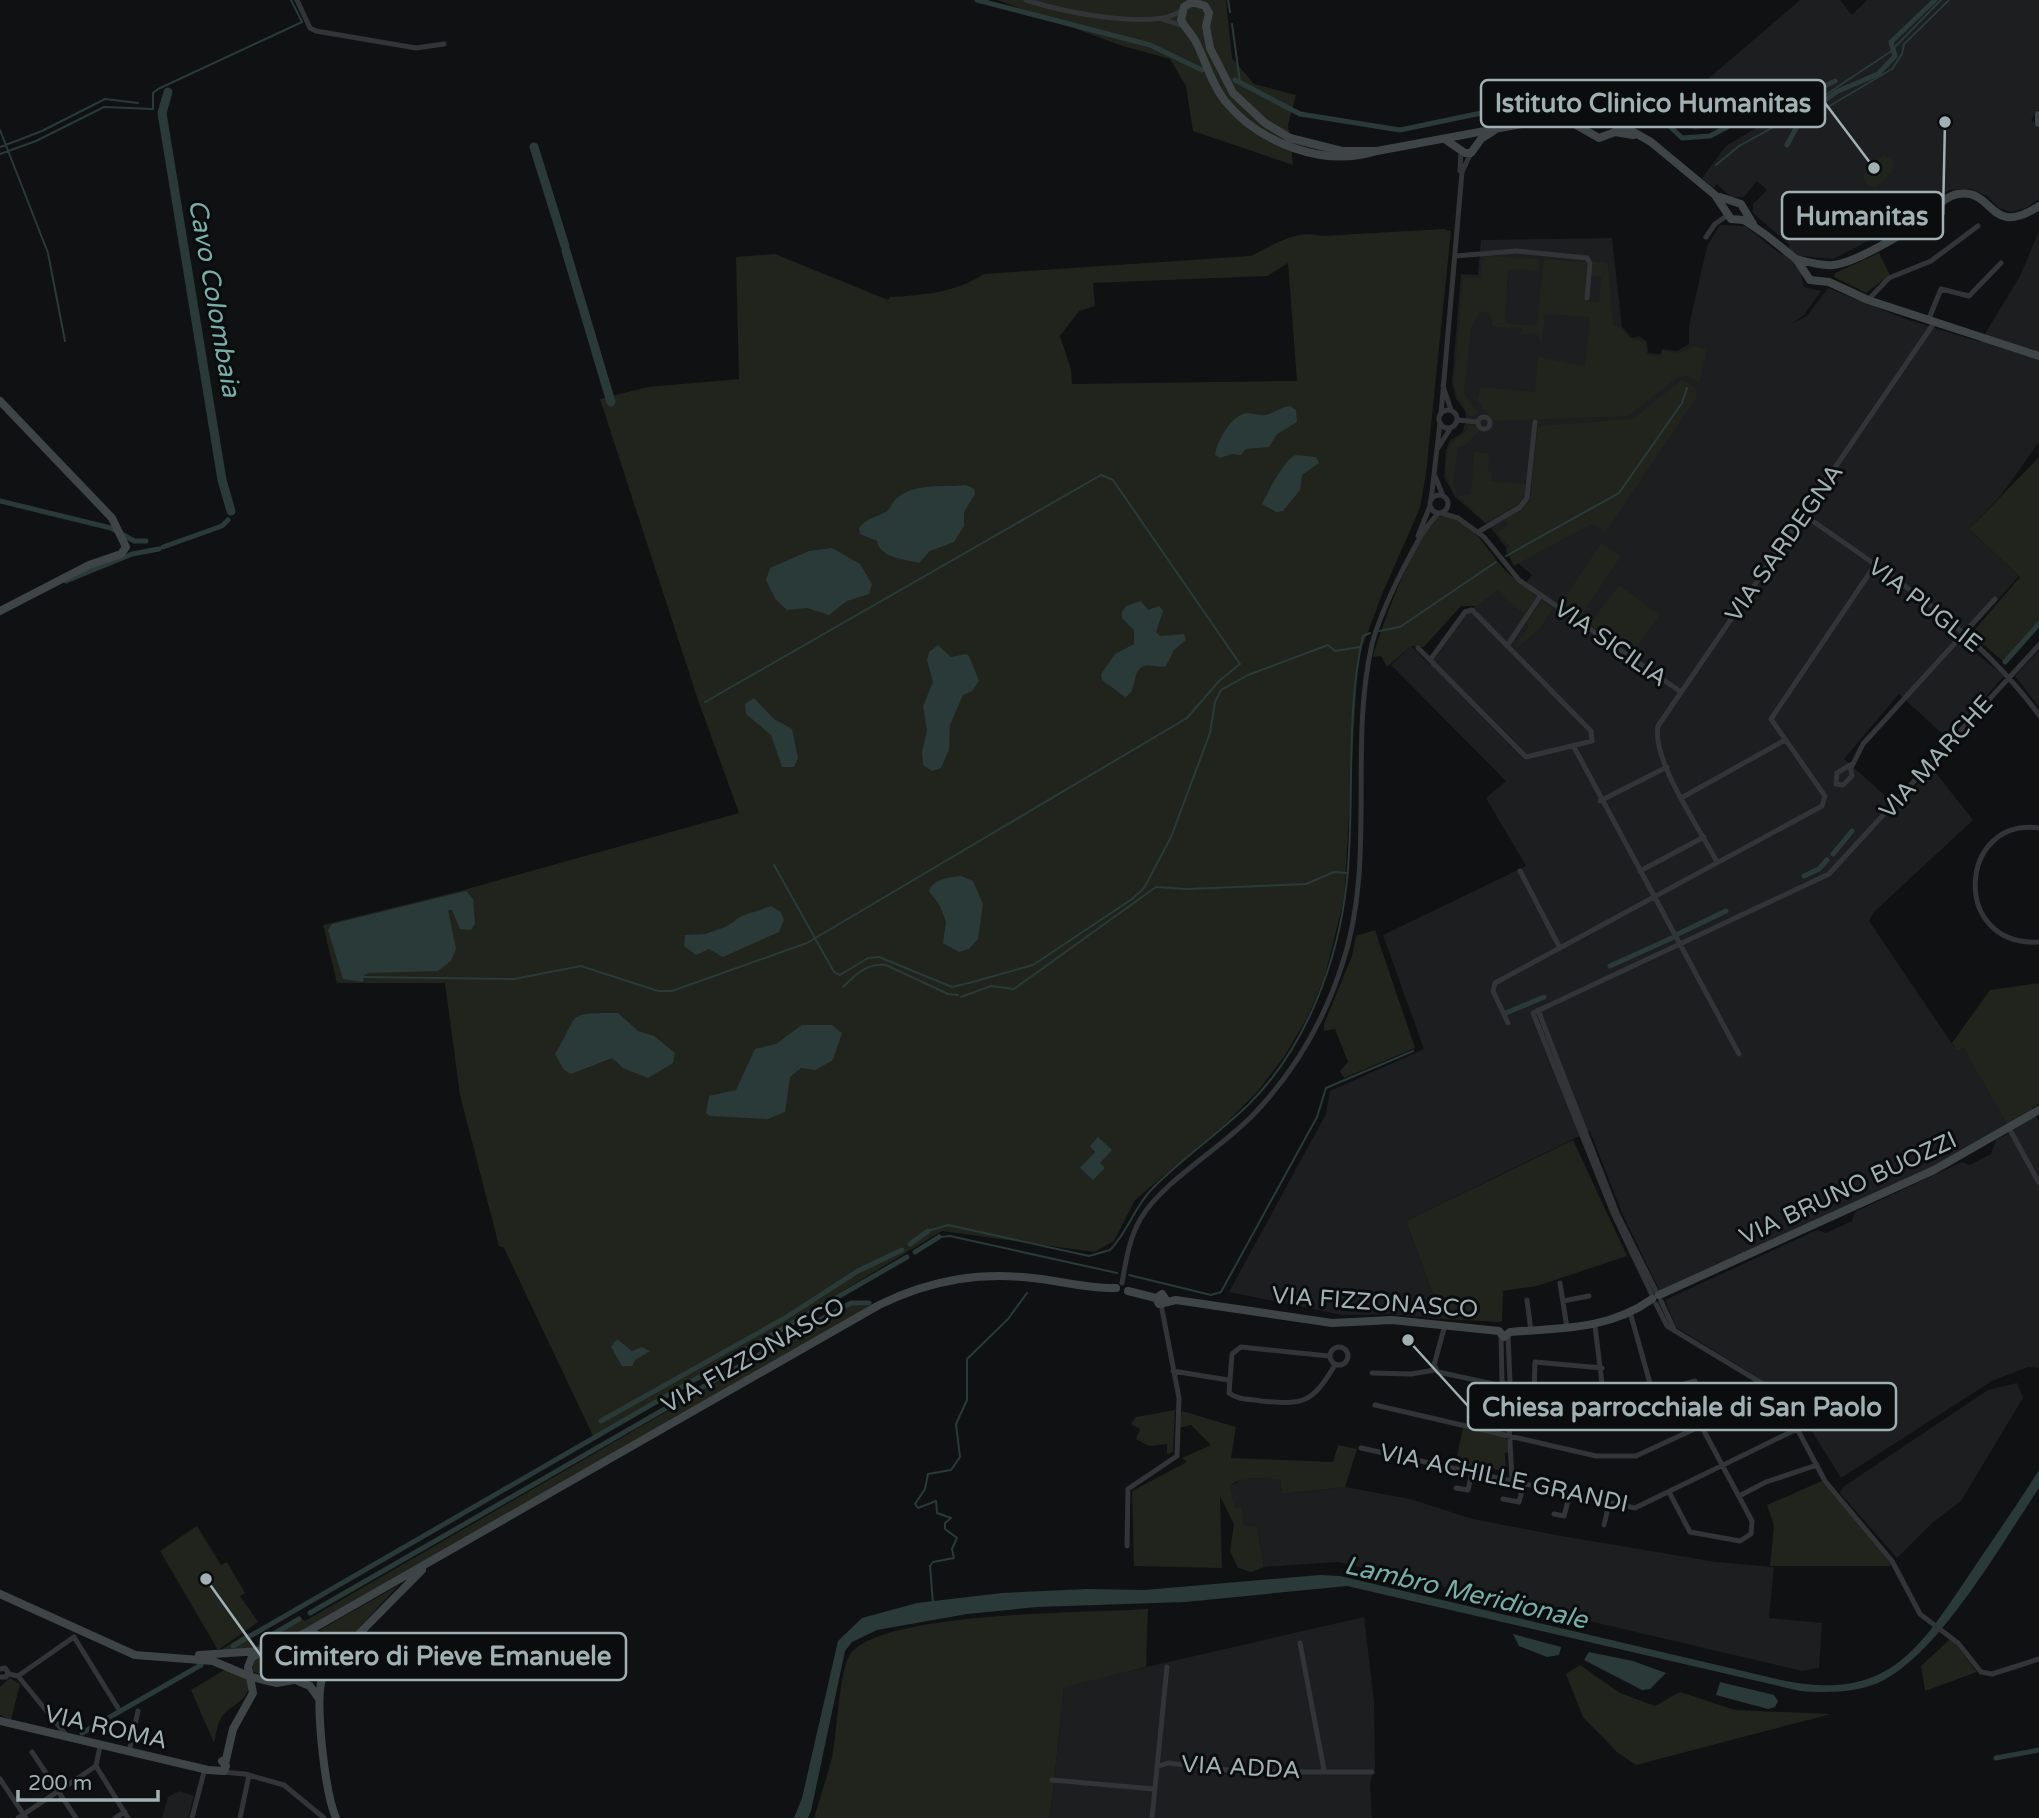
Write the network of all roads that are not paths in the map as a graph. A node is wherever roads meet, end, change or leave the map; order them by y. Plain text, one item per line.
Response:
1 (298, 0) edge
2 (1026, 0) edge
3 (1183, 0) edge
4 (1201, 2) edge
5 (1182, 10) junction
6 (1156, 18) junction
7 (1206, 26) junction
8 (1186, 28) junction
9 (444, 44) dead end
10 (2039, 114) edge
11 (1563, 118) junction
12 (1596, 122) junction
13 (1606, 122) junction
14 (2039, 123) edge
15 (1499, 128) junction
16 (1593, 132) junction
17 (1607, 135) junction
18 (1467, 136) junction
19 (1436, 140) junction
20 (1649, 140) junction
21 (1460, 148) junction
22 (1474, 150) junction
23 (1377, 151) junction
24 (1461, 181) junction
25 (1716, 195) junction
26 (1734, 202) junction
27 (2039, 206) edge
28 (1745, 211) junction
29 (1727, 213) junction
30 (1739, 220) junction
31 (1978, 226) dead end
32 (1766, 235) junction
33 (1706, 237) dead end
34 (1455, 256) junction
35 (1796, 258) junction
36 (2001, 262) dead end
37 (1821, 272) junction
38 (1806, 273) junction
39 (1587, 298) dead end
40 (1868, 300) junction
41 (1931, 322) junction
42 (2039, 356) edge
43 (1442, 383) junction
44 (0, 401) edge
45 (1454, 412) junction
46 (1441, 414) junction
47 (1457, 421) junction
48 (1478, 422) dead end
49 (1535, 422) dead end
50 (1440, 423) junction
51 (1453, 427) junction
52 (1436, 454) junction
53 (1434, 473) junction
54 (1443, 497) junction
55 (1431, 503) junction
56 (1448, 504) junction
57 (1440, 513) junction
58 (1804, 515) junction
59 (1458, 518) junction
60 (1478, 532) junction
61 (1416, 542) junction
62 (1875, 565) junction
63 (1541, 594) junction
64 (1995, 599) dead end
65 (0, 611) edge
66 (1964, 634) junction
67 (2039, 645) edge
68 (1507, 646) junction
69 (1418, 648) dead end
70 (1430, 660) junction
71 (2010, 676) junction
72 (1681, 692) junction
73 (2039, 715) edge
74 (1785, 740) junction
75 (1574, 747) junction
76 (1852, 766) junction
77 (1667, 767) junction
78 (1836, 784) junction
79 (1825, 796) junction
80 (1683, 797) junction
81 (1600, 801) junction
82 (2039, 828) edge
83 (1704, 836) junction
84 (1717, 862) junction
85 (1520, 871) dead end
86 (1640, 871) junction
87 (1653, 898) junction
88 (2039, 942) edge
89 (1679, 945) junction
90 (1560, 948) junction
91 (1508, 1023) dead end
92 (1739, 1054) dead end
93 (2039, 1110) edge
94 (2009, 1129) junction
95 (2039, 1183) edge
96 (1560, 1283) dead end
97 (1122, 1285) junction
98 (1588, 1296) dead end
99 (1527, 1300) dead end
100 (1657, 1300) junction
101 (1161, 1301) junction
102 (1563, 1301) junction
103 (1630, 1312) junction
104 (1445, 1324) junction
105 (1595, 1326) junction
106 (1567, 1328) junction
107 (1531, 1331) junction
108 (1504, 1333) junction
109 (1329, 1356) junction
110 (1335, 1365) junction
111 (1602, 1368) junction
112 (1435, 1370) junction
113 (1173, 1371) junction
114 (1372, 1373) dead end
115 (1228, 1380) junction
116 (1695, 1381) dead end
117 (1680, 1386) junction
118 (1507, 1387) junction
119 (1770, 1387) junction
120 (1534, 1393) junction
121 (1653, 1394) junction
122 (1375, 1405) dead end
123 (1605, 1408) junction
124 (1701, 1426) junction
125 (1797, 1429) junction
126 (1510, 1435) junction
127 (1361, 1448) dead end
128 (1816, 1465) junction
129 (1723, 1466) junction
130 (1472, 1472) junction
131 (1512, 1480) junction
132 (1524, 1483) junction
133 (1456, 1488) dead end
134 (1669, 1492) junction
135 (1570, 1494) junction
136 (1739, 1496) junction
137 (1503, 1499) dead end
138 (1609, 1504) junction
139 (1554, 1514) dead end
140 (1604, 1525) dead end
141 (1127, 1546) dead end
142 (435, 1559) junction
143 (0, 1594) edge
144 (304, 1633) junction
145 (1300, 1643) dead end
146 (265, 1650) junction
147 (147, 1657) junction
148 (2039, 1659) edge
149 (328, 1665) junction
150 (1, 1667) edge
151 (1167, 1667) dead end
152 (8, 1674) junction
153 (18, 1676) junction
154 (0, 1677) edge
155 (251, 1677) junction
156 (294, 1681) junction
157 (277, 1683) junction
158 (248, 1702) junction
159 (320, 1702) junction
160 (118, 1708) dead end
161 (138, 1711) dead end
162 (0, 1721) edge
163 (69, 1738) junction
164 (100, 1745) junction
165 (32, 1752) dead end
166 (129, 1752) junction
167 (96, 1766) junction
168 (221, 1766) junction
169 (1159, 1766) junction
170 (205, 1768) junction
171 (1324, 1770) junction
172 (1372, 1772) dead end
173 (247, 1775) junction
174 (0, 1779) edge
175 (1052, 1780) dead end
176 (1154, 1789) junction
177 (59, 1792) junction
178 (127, 1815) edge
179 (23, 1817) edge
180 (76, 1818) edge
181 (115, 1818) edge
182 (192, 1818) edge
183 (240, 1818) edge
184 (324, 1818) edge
185 (336, 1818) edge
186 (1152, 1818) edge

1 - 9 street
2 - 6 street
3 - 5 main road
4 - 5 main road
4 - 7 main road
5 - 6 street
5 - 8 main road
6 - 8 street
7 - 8 main road
7 - 23 main road
8 - 23 main road
10 - 14 main road
11 - 12 main road
11 - 15 main road
11 - 16 main road
12 - 13 main road
12 - 16 main road
13 - 17 main road
13 - 20 main road
15 - 18 main road
15 - 22 main road
16 - 17 main road
17 - 20 main road
18 - 19 main road
18 - 21 main road
18 - 22 main road
19 - 21 main road
19 - 23 main road
20 - 25 main road
21 - 22 main road
21 - 24 street
22 - 24 street
24 - 34 street
25 - 26 main road
25 - 29 main road
26 - 28 main road
26 - 29 main road
27 - 37 main road
28 - 30 main road
28 - 32 main road
29 - 30 main road
29 - 33 street
30 - 32 main road
31 - 40 street
32 - 35 main road
34 - 39 street
34 - 43 street
35 - 37 main road
35 - 38 main road
36 - 41 street, VIA SARDEGNA
37 - 38 main road
37 - 38 main road
37 - 40 main road
40 - 41 main road
41 - 42 main road
41 - 58 street, VIA SARDEGNA
43 - 45 street
43 - 46 street
44 - 65 main road
45 - 46 street
45 - 47 street
46 - 50 street
47 - 48 street
47 - 51 street
49 - 60 street
50 - 51 street
50 - 52 street
51 - 52 street
52 - 53 street
53 - 54 street
53 - 55 street
54 - 55 street
54 - 56 street
55 - 57 street
55 - 61 street
56 - 57 street
56 - 59 street
57 - 59 street
57 - 61 street
58 - 62 street, VIA PUGLIE
58 - 72 street, VIA SARDEGNA
59 - 60 street, VIA SICILIA
60 - 63 street, VIA SICILIA
61 - 97 street
62 - 66 street, VIA PUGLIE
62 - 74 street
63 - 68 street
63 - 72 street, VIA SICILIA
64 - 66 street
66 - 71 street, VIA PUGLIE
66 - 76 street
67 - 71 street, VIA MARCHE
68 - 70 street
68 - 75 street
69 - 70 street
70 - 75 street
71 - 73 street, VIA PUGLIE
71 - 89 street, VIA MARCHE
72 - 77 street, VIA SARDEGNA
74 - 79 street
74 - 80 street
75 - 81 street
76 - 78 street
76 - 78 street
77 - 80 street, VIA SARDEGNA
77 - 81 street
78 - 79 street
79 - 84 street
80 - 83 street, VIA SARDEGNA
81 - 86 street
82 - 88 street
83 - 84 street, VIA SARDEGNA
83 - 86 street
84 - 87 street
85 - 90 street
86 - 87 street
87 - 89 street
87 - 90 street
89 - 92 street
89 - 100 street
90 - 91 street
93 - 94 main road, VIA BRUNO BUOZZI
94 - 95 street
94 - 100 main road, VIA BRUNO BUOZZI
96 - 102 street
97 - 101 main road, VIA FIZZONASCO
97 - 142 main road, VIA FIZZONASCO
98 - 102 street
99 - 107 street
100 - 103 main road, VIA FIZZONASCO
100 - 119 street
101 - 104 main road, VIA FIZZONASCO
101 - 113 street
102 - 106 street
103 - 105 main road, VIA FIZZONASCO
103 - 121 street
104 - 108 main road, VIA FIZZONASCO
104 - 112 street
105 - 106 main road, VIA FIZZONASCO
105 - 111 street
106 - 107 main road, VIA FIZZONASCO
107 - 108 main road, VIA FIZZONASCO
108 - 118 street
109 - 110 street
109 - 110 street
109 - 115 street
110 - 115 street
111 - 120 street
111 - 123 street
112 - 114 street
112 - 118 street
113 - 115 street
113 - 141 street
116 - 117 street
117 - 121 street
117 - 124 street
118 - 120 street
118 - 126 street
119 - 124 street
119 - 125 street
120 - 123 street
121 - 123 street
122 - 126 street
124 - 126 street
124 - 129 street
125 - 128 street
125 - 129 street, VIA ACHILLE GRANDI
126 - 131 street
127 - 130 street, VIA ACHILLE GRANDI
128 - 136 street
128 - 148 street
129 - 134 street, VIA ACHILLE GRANDI
129 - 136 street
130 - 131 street, VIA ACHILLE GRANDI
130 - 133 street
131 - 132 street, VIA ACHILLE GRANDI
132 - 135 street, VIA ACHILLE GRANDI
132 - 137 street
134 - 136 street
134 - 138 street, VIA ACHILLE GRANDI
135 - 138 street, VIA ACHILLE GRANDI
135 - 139 street
138 - 140 street
142 - 144 main road, VIA FIZZONASCO
142 - 149 main road, VIA FIZZONASCO
143 - 147 main road
144 - 146 main road, VIA FIZZONASCO
144 - 149 main road
145 - 171 street
146 - 147 main road
146 - 155 main road
147 - 155 main road
149 - 156 main road
149 - 159 main road
150 - 152 street
151 - 169 street
152 - 153 street
152 - 154 street
153 - 160 street
153 - 163 street
155 - 157 main road
155 - 158 main road
156 - 157 main road
156 - 159 main road
157 - 158 main road
158 - 168 main road
159 - 185 main road
161 - 166 street
162 - 163 main road, VIA ROMA
163 - 164 main road, VIA ROMA
164 - 166 main road, VIA ROMA
164 - 167 street
165 - 177 street
166 - 170 main road, VIA ROMA
167 - 177 street
167 - 178 street
168 - 170 main road, VIA ROMA
168 - 173 street, VIA ROMA
169 - 171 street, VIA ADDA
169 - 176 street
170 - 182 street
171 - 172 street, VIA ADDA
173 - 183 street
173 - 184 street, VIA ROMA
174 - 179 street
175 - 176 street
176 - 186 street
177 - 179 street
177 - 180 street
178 - 181 street

